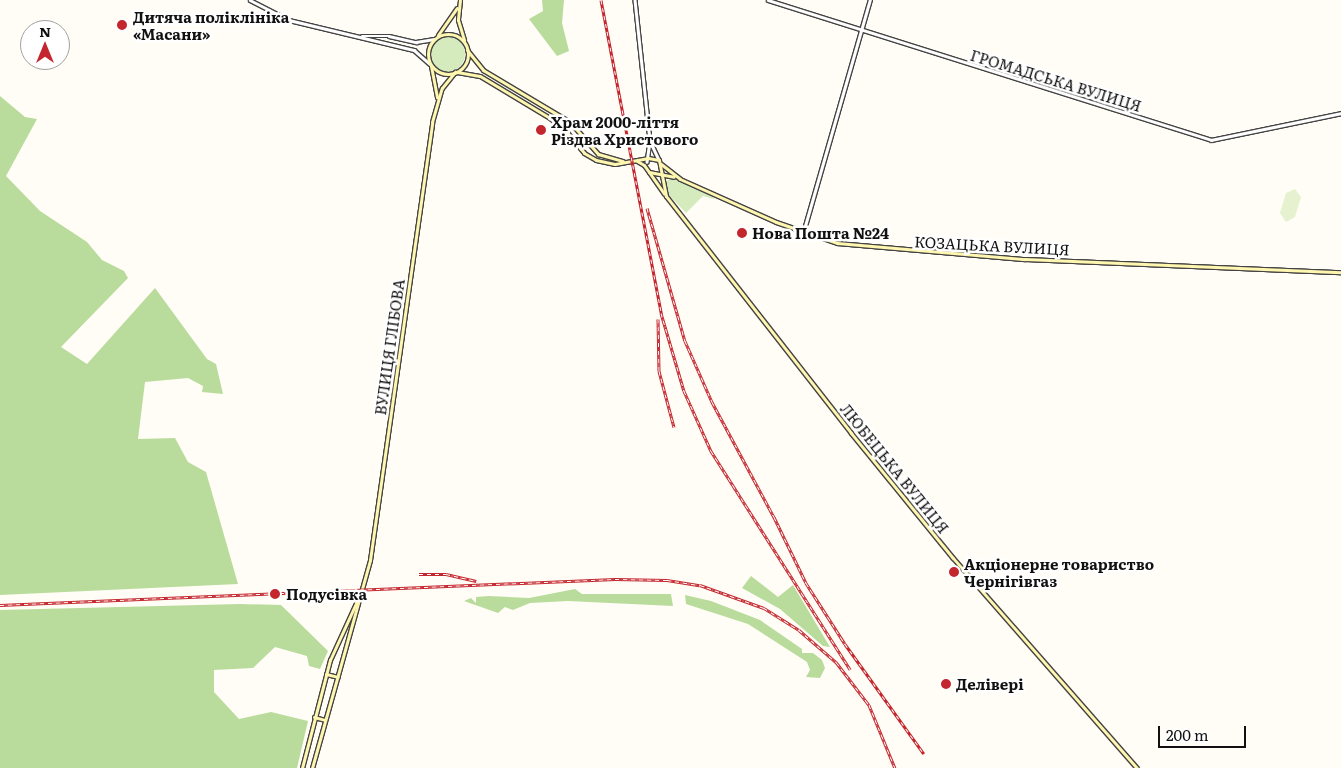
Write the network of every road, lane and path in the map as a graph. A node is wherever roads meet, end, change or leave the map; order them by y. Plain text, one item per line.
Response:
1 (250, 0) edge
2 (635, 0) edge
3 (768, 0) edge
4 (870, 0) edge
5 (460, 1) edge
6 (861, 29) junction
7 (357, 36) junction
8 (435, 38) junction
9 (465, 43) junction
10 (468, 50) junction
11 (431, 64) junction
12 (456, 72) junction
13 (437, 100) junction
14 (1341, 113) edge
15 (650, 141) junction
16 (650, 153) junction
17 (641, 159) junction
18 (636, 160) junction
19 (649, 160) junction
20 (628, 162) junction
21 (660, 164) junction
22 (646, 169) junction
23 (653, 174) junction
24 (662, 175) junction
25 (671, 176) junction
26 (678, 178) junction
27 (662, 185) junction
28 (666, 196) junction
29 (803, 233) junction
30 (1341, 272) edge
31 (359, 596) junction
32 (326, 674) junction
33 (338, 677) junction
34 (314, 717) junction
35 (325, 720) junction
36 (302, 768) edge
37 (312, 768) edge
38 (1137, 768) edge

1 - 7 street
2 - 15 street
3 - 6 street, ГРОМАДСЬКА ВУЛИЦЯ
4 - 6 street
5 - 8 main road
5 - 9 main road
6 - 14 street, ГРОМАДСЬКА ВУЛИЦЯ
6 - 29 street
7 - 8 street
7 - 11 street
8 - 9 main road
8 - 11 main road
9 - 10 main road
10 - 12 main road
10 - 20 main road
11 - 12 main road
11 - 13 main road, ВУЛИЦЯ ГЛІБОВА
12 - 13 main road, ВУЛИЦЯ ГЛІБОВА
12 - 20 main road
13 - 31 main road, ВУЛИЦЯ ГЛІБОВА
15 - 16 street
15 - 21 street
16 - 17 street
16 - 19 street
17 - 18 main road
17 - 19 main road
18 - 20 main road
18 - 22 main road
19 - 21 main road
19 - 22 main road
21 - 23 main road
21 - 24 main road, ЛЮБЕЦЬКА ВУЛИЦЯ
21 - 26 main road, КОЗАЦЬКА ВУЛИЦЯ
22 - 23 main road
22 - 28 main road
23 - 24 main road
24 - 25 main road
24 - 27 main road, ЛЮБЕЦЬКА ВУЛИЦЯ
25 - 26 main road
25 - 27 main road
26 - 29 main road, КОЗАЦЬКА ВУЛИЦЯ
27 - 28 main road, ЛЮБЕЦЬКА ВУЛИЦЯ
28 - 38 main road, ЛЮБЕЦЬКА ВУЛИЦЯ
29 - 30 main road, КОЗАЦЬКА ВУЛИЦЯ
31 - 32 main road
31 - 33 main road
32 - 33 main road
32 - 34 main road
33 - 35 main road
34 - 35 main road
34 - 36 main road
35 - 37 main road

